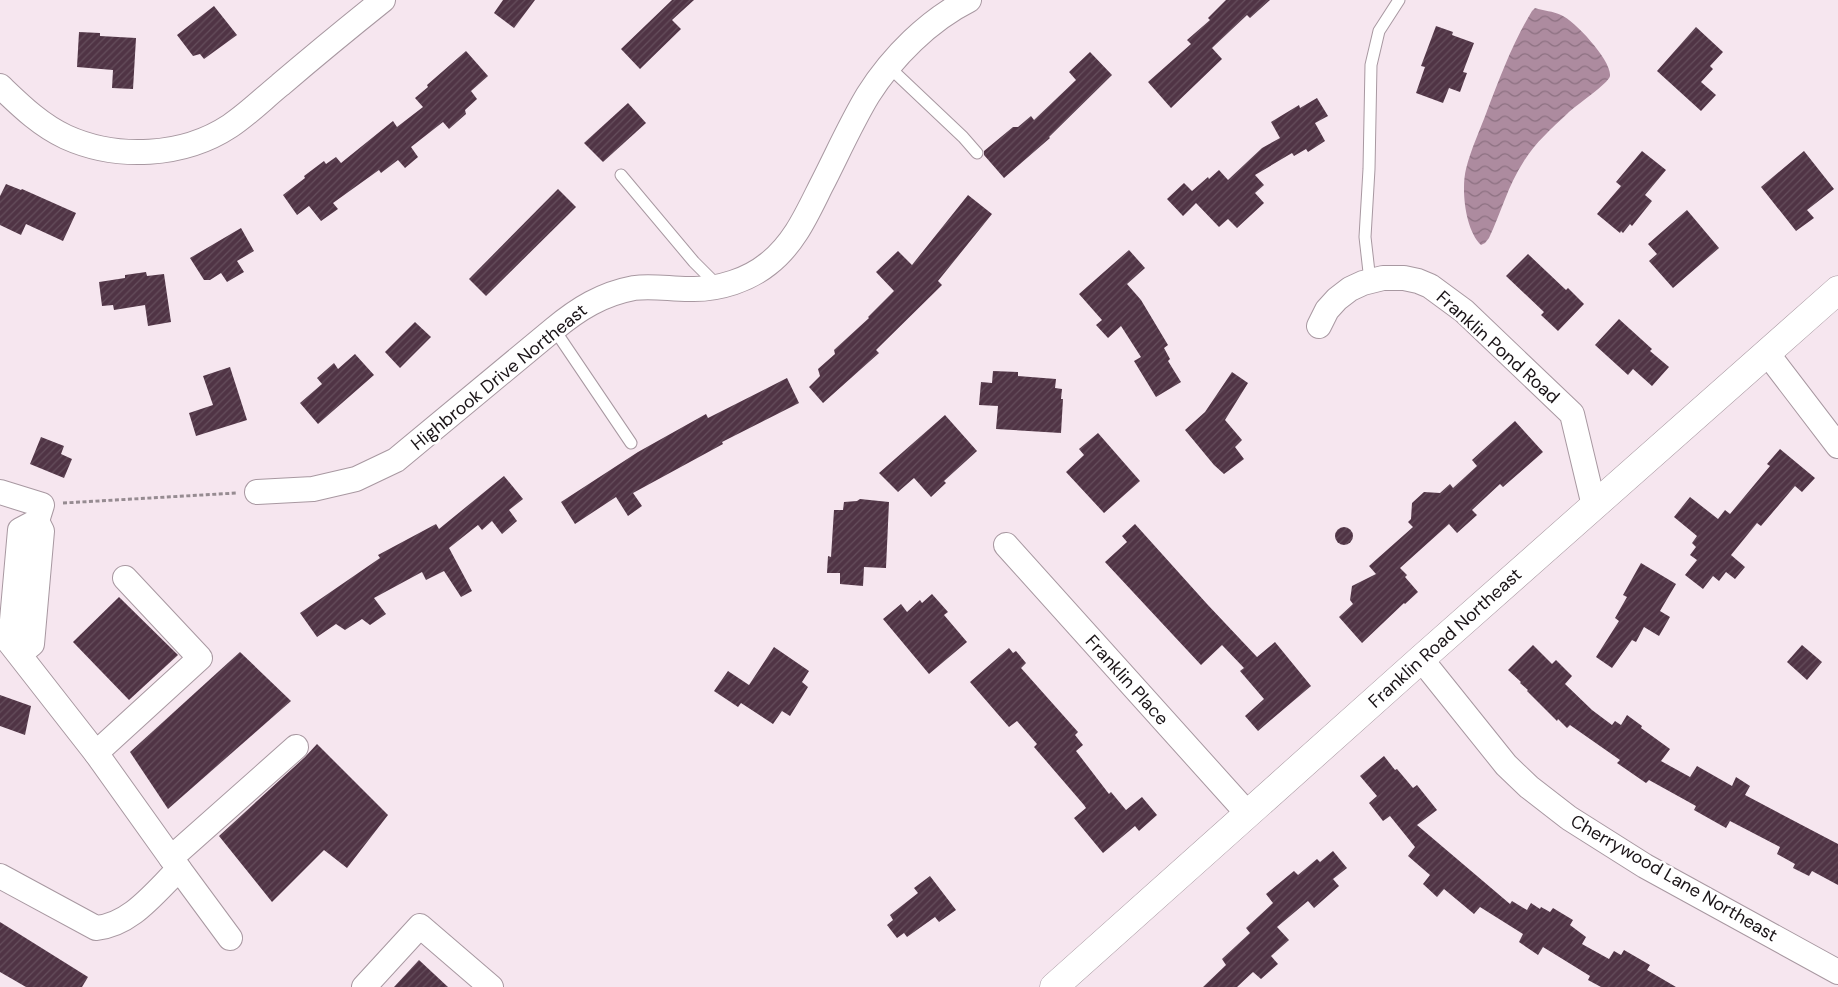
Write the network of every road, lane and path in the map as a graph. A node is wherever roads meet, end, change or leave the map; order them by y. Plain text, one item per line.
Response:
1 (383, 0) edge
2 (969, 0) edge
3 (1399, 0) edge
4 (889, 67) junction
5 (0, 86) edge
6 (977, 154) dead end
7 (621, 175) dead end
8 (1370, 281) junction
9 (719, 287) junction
10 (1838, 290) edge
11 (1319, 326) dead end
12 (554, 329) junction
13 (1767, 353) junction
14 (631, 443) dead end
15 (1838, 446) edge
16 (0, 492) edge
17 (257, 492) joint
18 (1594, 506) junction
19 (39, 513) junction
20 (1006, 546) dead end
21 (125, 578) dead end
22 (10, 652) edge
23 (1420, 660) junction
24 (296, 746) dead end
25 (96, 753) junction
26 (1248, 814) junction
27 (175, 864) junction
28 (0, 876) edge
29 (230, 938) dead end
30 (1838, 972) edge
31 (364, 987) edge
32 (491, 987) edge
33 (1054, 987) edge

1 - 5 street
2 - 4 street, Highbrook Drive Northeast
3 - 8 lane
4 - 6 lane
4 - 9 street, Highbrook Drive Northeast
7 - 9 lane
8 - 11 street, Franklin Pond Road
8 - 18 street, Franklin Pond Road
9 - 12 street, Highbrook Drive Northeast
10 - 13 street, Franklin Road Northeast
12 - 14 lane
12 - 17 street, Highbrook Drive Northeast
13 - 15 street
13 - 18 street, Franklin Road Northeast
16 - 19 street
17 - 19 path
18 - 23 street, Franklin Road Northeast
19 - 22 street
20 - 26 street, Franklin Place
21 - 25 street
22 - 25 street
23 - 26 street, Franklin Road Northeast
23 - 30 street, Cherrywood Lane Northeast
24 - 27 street
25 - 27 street
26 - 33 street, Franklin Road Northeast
27 - 28 street
27 - 29 street
31 - 32 street

